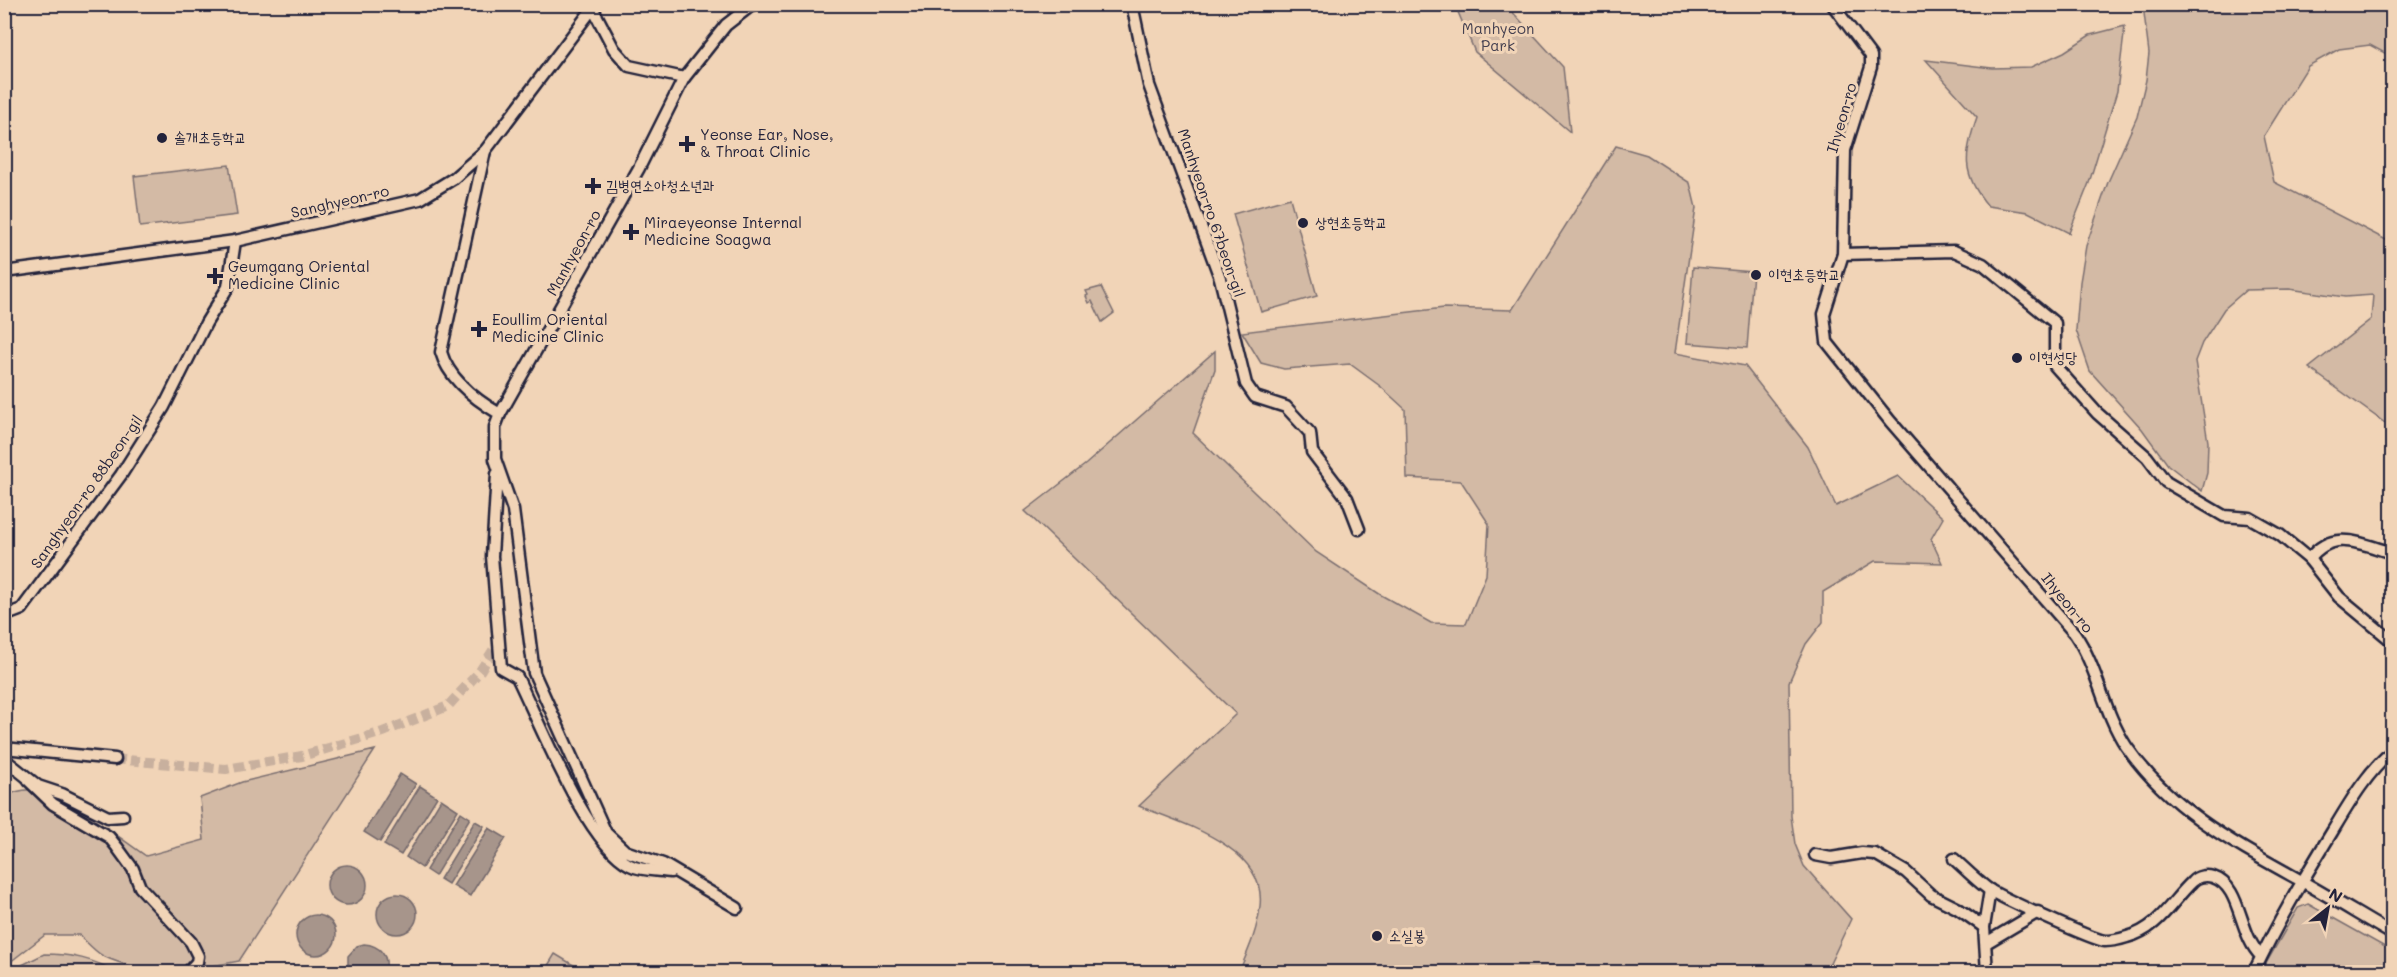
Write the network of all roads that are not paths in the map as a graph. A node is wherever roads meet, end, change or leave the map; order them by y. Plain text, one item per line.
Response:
1 (753, 4) edge
2 (1132, 4) edge
3 (1832, 4) edge
4 (593, 6) edge
5 (684, 78) junction
6 (485, 151) junction
7 (236, 241) junction
8 (1843, 254) junction
9 (4, 272) edge
10 (500, 414) junction
11 (498, 471) junction
12 (1359, 529) dead end
13 (2392, 553) edge
14 (2309, 559) junction
15 (4, 616) edge
16 (2392, 640) edge
17 (4, 748) edge
18 (2392, 751) edge
19 (4, 759) edge
20 (115, 759) tunnel mouth
21 (29, 781) junction
22 (123, 816) dead end
23 (1815, 855) dead end
24 (1954, 859) dead end
25 (678, 873) junction
26 (2301, 881) junction
27 (1990, 890) junction
28 (737, 908) dead end
29 (2038, 912) junction
30 (1984, 927) junction
31 (2392, 934) edge
32 (1986, 943) junction
33 (2261, 956) junction
34 (188, 972) edge
35 (1987, 972) edge
36 (2254, 972) edge

1 - 5 street, Manhyeon-ro
2 - 12 street, Manhyeon-ro 67beon-gil
3 - 8 street, Ihyeon-ro
4 - 5 street
4 - 6 street, Sanghyeon-ro
5 - 10 street, Manhyeon-ro
6 - 7 street, Sanghyeon-ro
6 - 10 street
7 - 9 street, Sanghyeon-ro
7 - 15 street, Sanghyeon-ro 88beon-gil
8 - 14 street
8 - 26 street, Ihyeon-ro
10 - 11 street, Manhyeon-ro
11 - 25 street
11 - 25 street
13 - 14 street
14 - 16 street
17 - 20 street
18 - 26 street
19 - 21 street
21 - 22 street
21 - 34 street
23 - 30 street
24 - 27 street
25 - 28 street
26 - 31 street, Ihyeon-ro
26 - 33 street
27 - 29 street
27 - 30 street
29 - 32 street
29 - 33 street
30 - 32 street
32 - 35 street
33 - 36 street

